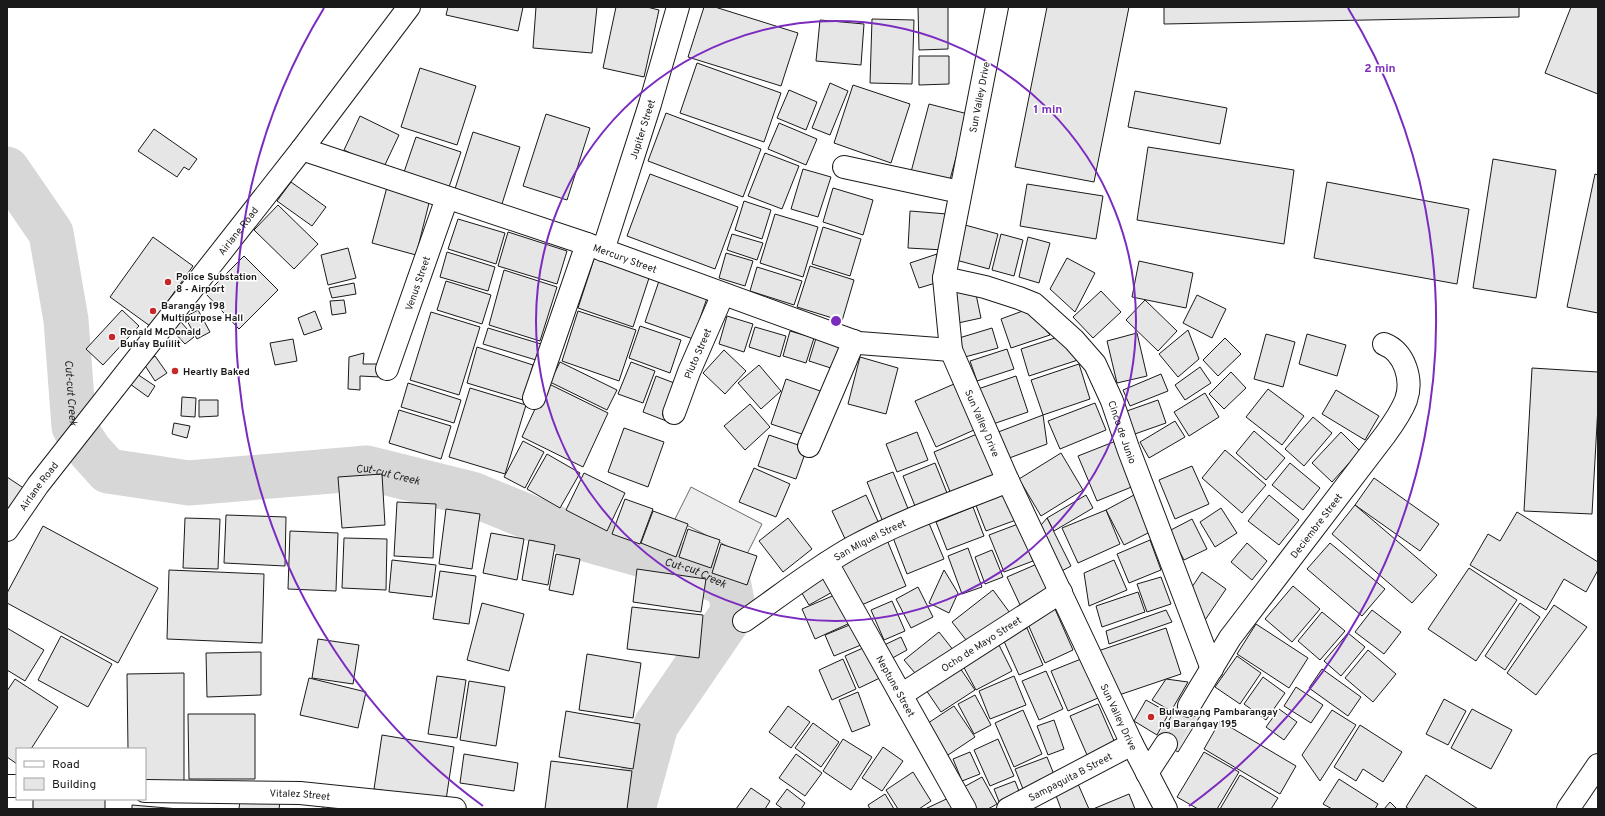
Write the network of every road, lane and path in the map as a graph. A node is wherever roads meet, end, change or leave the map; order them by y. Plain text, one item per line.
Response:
1 (409, 7) edge
2 (678, 7) edge
3 (997, 7) edge
4 (302, 149) junction
5 (844, 166) dead end
6 (960, 192) junction
7 (448, 198) junction
8 (594, 247) junction
9 (944, 278) junction
10 (722, 294) junction
11 (854, 341) junction
12 (1384, 344) dead end
13 (951, 350) junction
14 (387, 370) dead end
15 (534, 398) dead end
16 (674, 413) dead end
17 (809, 446) dead end
18 (1008, 482) junction
19 (7, 530) edge
20 (827, 562) junction
21 (1061, 592) junction
22 (744, 621) dead end
23 (1212, 669) junction
24 (901, 695) junction
25 (1189, 706) tunnel mouth
26 (1132, 744) junction
27 (1166, 744) tunnel mouth
28 (1598, 765) edge
29 (1148, 773) junction
30 (146, 791) edge
31 (318, 802) edge
32 (455, 809) edge
33 (965, 809) edge
34 (1008, 809) edge
35 (1166, 809) edge
36 (1568, 809) edge

1 - 4 street, Airlane Road
2 - 8 street, Jupiter Street
3 - 6 street, Sun Valley Drive
4 - 7 street, Mercury Street
4 - 19 street, Airlane Road
5 - 6 street
6 - 9 street, Sun Valley Drive
7 - 8 street, Mercury Street
7 - 14 street, Venus Street
8 - 10 street, Mercury Street
8 - 15 street, Jupiter Street
9 - 13 street, Sun Valley Drive
9 - 23 street, Cinco de Junio
10 - 11 street, Mercury Street
10 - 16 street, Pluto Street
11 - 13 street, Mercury Street
11 - 17 street
12 - 23 street, Deciembre Street
13 - 18 street, Sun Valley Drive
18 - 20 street, San MIguel Street
18 - 21 street, Sun Valley Drive
20 - 22 street, San MIguel Street
20 - 24 street, Neptune Street
21 - 24 street, Ocho de Mayo Street
21 - 26 street, Sun Valley Drive
23 - 25 street, Deciembre Street
24 - 33 street, Neptune Street
26 - 29 street, Sun Valley Drive
26 - 34 street, Sampaguita B Street
27 - 29 street
28 - 36 street
29 - 35 street, Sun Valley Drive
30 - 31 street, Vitalez Street
31 - 32 street, Vitalez Street

